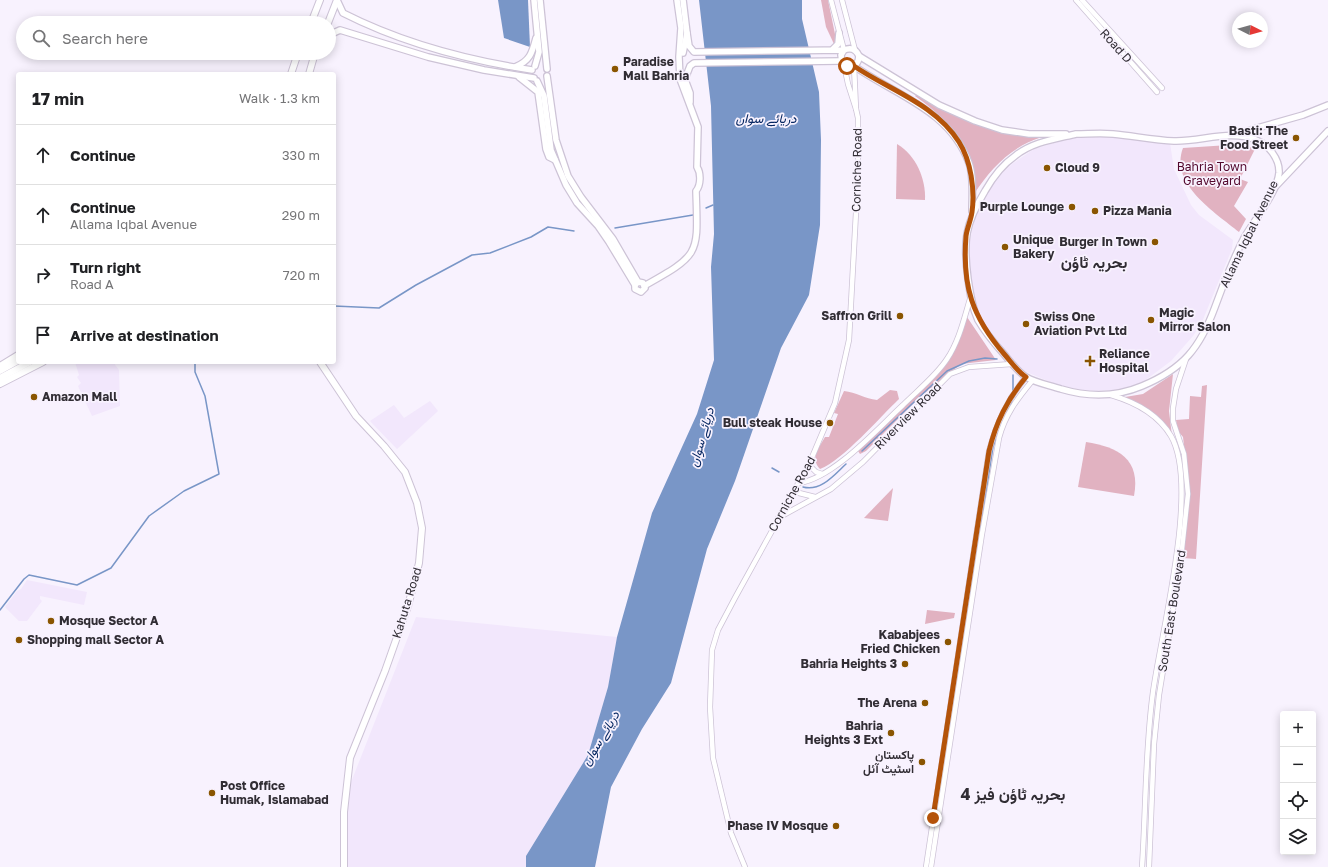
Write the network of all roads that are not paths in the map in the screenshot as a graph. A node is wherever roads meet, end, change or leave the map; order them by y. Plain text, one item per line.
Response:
1 (320, 0) edge
2 (337, 0) edge
3 (534, 0) edge
4 (540, 0) edge
5 (677, 0) edge
6 (683, 0) edge
7 (831, 0) edge
8 (842, 0) edge
9 (1076, 0) edge
10 (1082, 0) edge
11 (314, 16) edge
12 (331, 16) edge
13 (336, 31) edge
14 (537, 32) junction
15 (687, 33) junction
16 (839, 34) junction
17 (832, 49) junction
18 (844, 50) junction
19 (855, 50) junction
20 (859, 56) junction
21 (296, 60) edge
22 (314, 60) edge
23 (843, 63) junction
24 (854, 66) junction
25 (514, 67) junction
26 (534, 68) junction
27 (547, 69) junction
28 (292, 72) edge
29 (310, 72) edge
30 (517, 76) junction
31 (547, 76) junction
32 (686, 79) junction
33 (535, 80) junction
34 (1162, 88) dead end
35 (1157, 92) dead end
36 (690, 102) junction
37 (1328, 105) edge
38 (856, 109) junction
39 (1328, 131) edge
40 (1076, 134) junction
41 (1236, 134) junction
42 (555, 161) junction
43 (1275, 186) junction
44 (972, 212) junction
45 (637, 284) junction
46 (644, 286) junction
47 (970, 299) junction
48 (16, 357) edge
49 (1186, 359) junction
50 (16, 362) edge
51 (26, 364) edge
52 (39, 364) edge
53 (321, 364) edge
54 (1012, 364) junction
55 (0, 366) edge
56 (0, 371) edge
57 (1026, 377) junction
58 (0, 378) edge
59 (1032, 381) junction
60 (0, 384) edge
61 (1110, 394) junction
62 (810, 462) junction
63 (822, 474) junction
64 (799, 483) junction
65 (795, 492) junction
66 (815, 496) junction
67 (777, 519) junction
68 (344, 867) edge
69 (745, 867) edge
70 (926, 867) edge
71 (932, 867) edge
72 (1142, 867) edge
73 (1149, 867) edge

1 - 11 highway
2 - 12 highway
2 - 25 main road
3 - 14 main road
4 - 27 main road
5 - 36 main road
6 - 15 main road
7 - 16 street
8 - 19 street
9 - 35 street, Road D
10 - 34 street, Road D
13 - 30 main road
14 - 25 main road
14 - 26 main road
15 - 17 main road
15 - 32 main road
16 - 17 main road
16 - 18 street
17 - 18 main road
18 - 19 main road
18 - 23 main road
19 - 20 main road
20 - 24 main road
20 - 40 main road
21 - 28 highway
22 - 29 highway
23 - 24 main road
23 - 32 main road
23 - 38 street
24 - 38 street
24 - 44 main road
25 - 26 main road
26 - 27 main road
26 - 33 main road
27 - 31 main road
30 - 33 main road
30 - 42 main road
31 - 33 main road
31 - 45 main road
32 - 36 main road
33 - 42 main road
36 - 46 main road
37 - 41 main road
38 - 62 street, Corniche Road
39 - 43 main road
40 - 41 main road, Allama Iqbal Avenue
40 - 44 main road, Allama Iqbal Avenue
41 - 43 main road, Allama Iqbal Avenue
42 - 45 main road
43 - 49 main road, Allama Iqbal Avenue
44 - 47 main road, Allama Iqbal Avenue
45 - 46 main road
45 - 46 main road
47 - 54 main road, Allama Iqbal Avenue
47 - 63 street, Riverview Road
48 - 55 highway
49 - 61 main road, Allama Iqbal Avenue
49 - 73 street, South East Boulevard
50 - 56 highway
51 - 58 highway
52 - 60 highway
53 - 68 highway, Kahuta Road
54 - 57 main road, Allama Iqbal Avenue
54 - 66 street, Riverview Road
57 - 59 main road, Allama Iqbal Avenue
57 - 70 street
59 - 61 main road, Allama Iqbal Avenue
59 - 71 street
61 - 72 street, South East Boulevard
62 - 63 street
62 - 64 street, Corniche Road
63 - 64 street, Riverview Road
64 - 65 street, Corniche Road
65 - 66 street
65 - 67 street, Corniche Road
66 - 67 street, Riverview Road
67 - 69 street, Corniche Road

